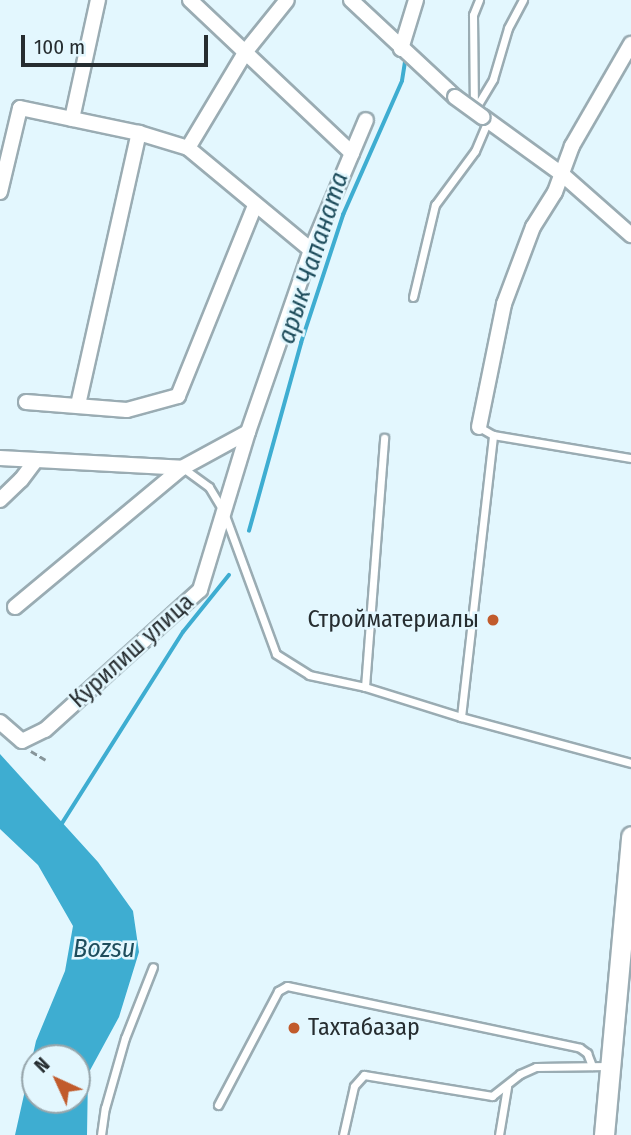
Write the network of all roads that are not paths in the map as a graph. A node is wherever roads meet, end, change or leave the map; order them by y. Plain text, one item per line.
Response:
1 (98, 0) edge
2 (190, 0) edge
3 (287, 0) edge
4 (351, 0) edge
5 (416, 0) edge
6 (479, 0) edge
7 (523, 0) edge
8 (631, 44) edge
9 (402, 50) junction
10 (246, 51) junction
11 (482, 116) junction
12 (72, 119) junction
13 (366, 120) dead end
14 (139, 133) junction
15 (188, 148) junction
16 (352, 153) junction
17 (563, 175) junction
18 (0, 192) edge
19 (255, 205) junction
20 (631, 234) edge
21 (311, 250) junction
22 (413, 297) dead end
23 (26, 402) dead end
24 (78, 405) junction
25 (478, 427) joint
26 (248, 432) junction
27 (493, 435) junction
28 (384, 438) dead end
29 (0, 458) edge
30 (631, 458) edge
31 (36, 460) junction
32 (182, 468) junction
33 (0, 499) edge
34 (223, 510) junction
35 (15, 607) dead end
36 (365, 687) junction
37 (461, 717) junction
38 (0, 722) edge
39 (631, 763) edge
40 (631, 836) edge
41 (153, 967) dead end
42 (601, 1066) junction
43 (507, 1087) junction
44 (218, 1105) dead end
45 (101, 1135) edge
46 (343, 1135) edge
47 (499, 1135) edge
48 (604, 1135) edge

1 - 12 street
2 - 10 street
3 - 10 street
4 - 9 street
5 - 9 street
6 - 11 lane
7 - 11 lane
8 - 17 street
9 - 11 street, bridge
10 - 15 street
10 - 16 street
11 - 17 street
11 - 22 lane
12 - 14 street
12 - 18 street
13 - 16 street, Курилиш улица
14 - 15 street
14 - 24 street
15 - 19 street
16 - 21 street, Курилиш улица
17 - 20 street
17 - 25 street
19 - 21 street
19 - 24 street
21 - 26 street, Курилиш улица
23 - 24 street
25 - 27 lane
26 - 32 street
26 - 34 street, Курилиш улица
27 - 30 lane
27 - 37 lane
28 - 36 lane
29 - 31 street
31 - 32 street
31 - 33 street
32 - 34 lane
32 - 35 street
34 - 36 lane
34 - 38 street, Курилиш улица
36 - 37 lane
37 - 39 lane
40 - 42 main road
41 - 45 lane
42 - 43 lane
42 - 44 lane
42 - 48 main road
43 - 46 lane
43 - 47 lane

